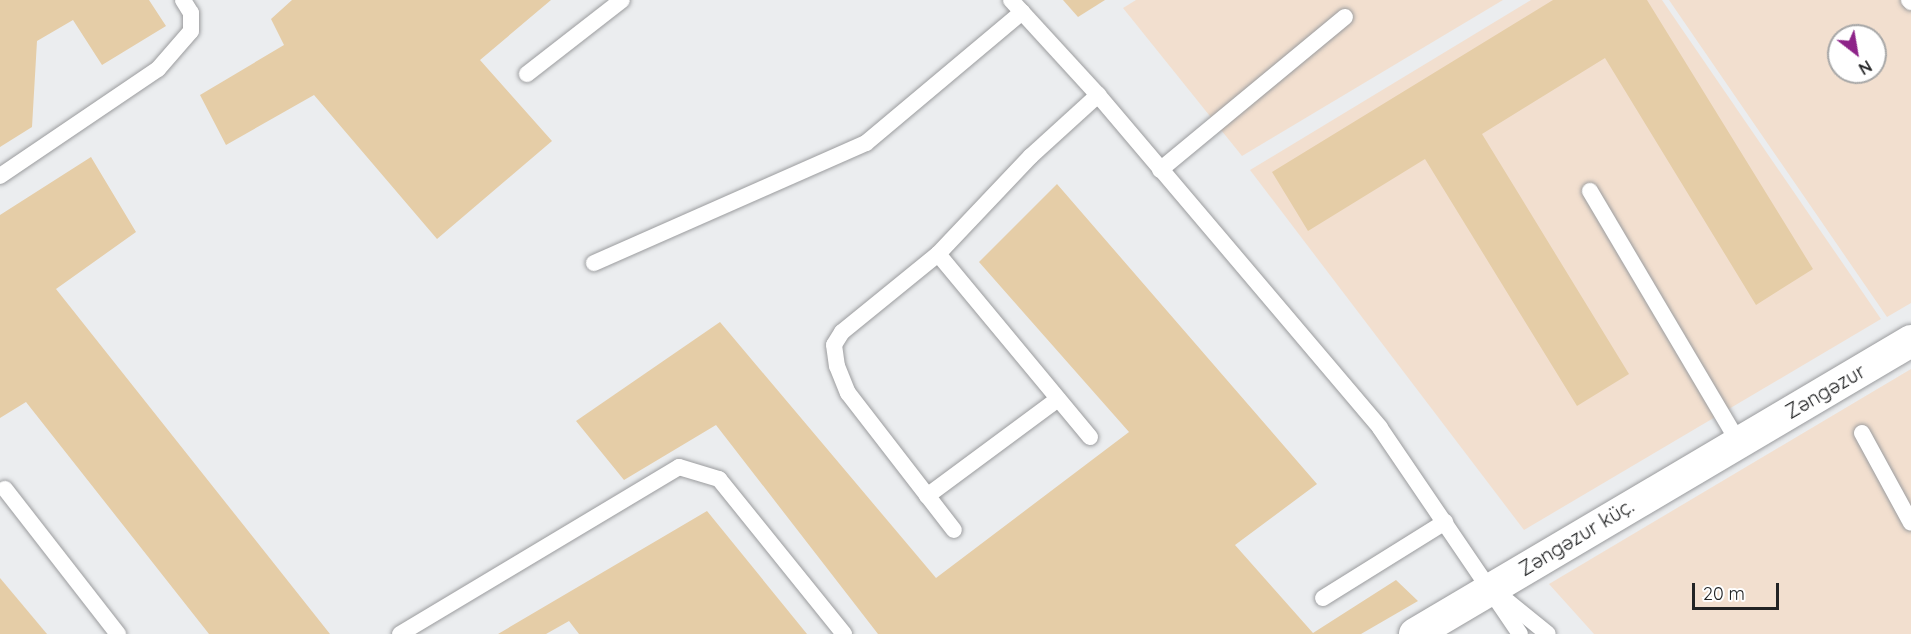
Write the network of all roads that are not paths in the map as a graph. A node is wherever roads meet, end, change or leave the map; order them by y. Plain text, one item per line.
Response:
1 (183, 0) edge
2 (622, 0) edge
3 (1017, 6) edge
4 (1345, 17) dead end
5 (527, 74) dead end
6 (1098, 95) junction
7 (1160, 170) junction
8 (0, 176) edge
9 (1590, 191) dead end
10 (938, 254) junction
11 (594, 263) dead end
12 (1911, 341) edge
13 (1058, 399) junction
14 (1862, 433) dead end
15 (1090, 437) dead end
16 (1738, 441) junction
17 (5, 489) dead end
18 (927, 496) junction
19 (1445, 522) junction
20 (1911, 524) edge
21 (954, 530) dead end
22 (1491, 588) junction
23 (1323, 598) dead end
24 (118, 634) edge
25 (400, 634) edge
26 (844, 634) edge
27 (1415, 634) edge
28 (1520, 634) edge
29 (1548, 634) edge

1 - 8 lane
2 - 5 lane
3 - 6 lane
3 - 11 lane
4 - 7 lane
6 - 7 lane
6 - 10 lane
7 - 19 lane
9 - 16 lane
10 - 13 lane
10 - 18 lane
12 - 16 street, Zəngəzur
13 - 15 lane
13 - 18 lane
14 - 20 lane
16 - 22 street, Zəngəzur küç.
17 - 24 lane
18 - 21 lane
19 - 22 lane
19 - 23 lane
22 - 27 street, Zəngəzur küç.
22 - 28 lane
22 - 29 lane
25 - 26 lane

